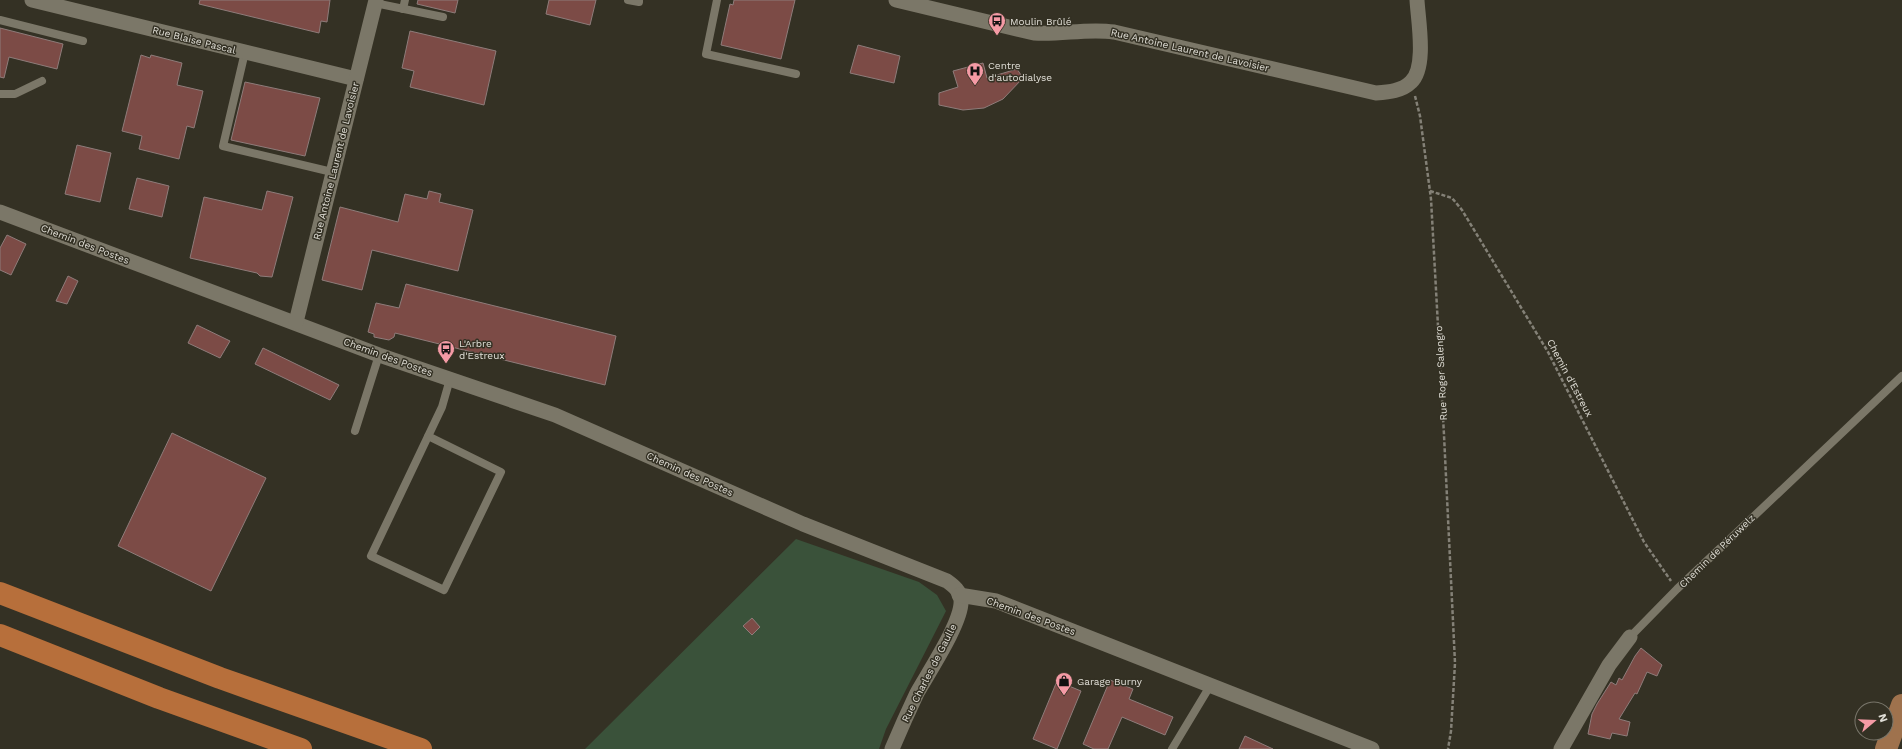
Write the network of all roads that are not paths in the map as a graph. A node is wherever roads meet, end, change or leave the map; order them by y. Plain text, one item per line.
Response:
1 (32, 0) edge
2 (405, 0) edge
3 (628, 0) edge
4 (639, 0) edge
5 (717, 0) edge
6 (896, 0) edge
7 (1417, 0) edge
8 (375, 2) edge
9 (402, 9) junction
10 (443, 17) dead end
11 (0, 20) edge
12 (82, 41) dead end
13 (245, 52) junction
14 (796, 74) dead end
15 (356, 79) junction
16 (42, 81) dead end
17 (0, 94) edge
18 (332, 172) junction
19 (0, 212) edge
20 (296, 322) junction
21 (379, 355) junction
22 (1902, 376) edge
23 (450, 379) junction
24 (355, 431) dead end
25 (428, 436) junction
26 (0, 593) edge
27 (959, 595) junction
28 (0, 635) edge
29 (1630, 637) joint
30 (1210, 686) junction
31 (1899, 711) edge
32 (300, 749) edge
33 (421, 749) edge
34 (892, 749) edge
35 (1172, 749) edge
36 (1372, 749) edge
37 (1561, 749) edge
38 (1878, 749) edge
39 (1886, 749) edge

1 - 13 street, Rue Blaise Pascal
2 - 9 lane
3 - 4 lane
5 - 14 lane
6 - 7 street, Rue Antoine Laurent de Lavoisier
8 - 9 lane
8 - 15 street, Rue Antoine Laurent de Lavoisier
9 - 10 lane
11 - 12 lane
13 - 15 street, Rue Blaise Pascal
13 - 18 lane
15 - 18 street, Rue Antoine Laurent de Lavoisier
16 - 17 lane
18 - 20 street, Rue Antoine Laurent de Lavoisier
19 - 20 street, Chemin des Postes
20 - 21 street, Chemin des Postes
21 - 23 street, Chemin des Postes
21 - 24 lane
22 - 29 lane, Chemin de Péruwelz
23 - 25 lane
23 - 27 street, Chemin des Postes
25 - 25 lane
26 - 33 highway
27 - 30 street, Chemin des Postes
27 - 34 street, Rue Charles de Gaulle
28 - 32 highway
29 - 37 street, Chemin de Péruwelz
30 - 35 lane
30 - 36 street, Chemin des Postes
31 - 38 main road
31 - 39 main road

